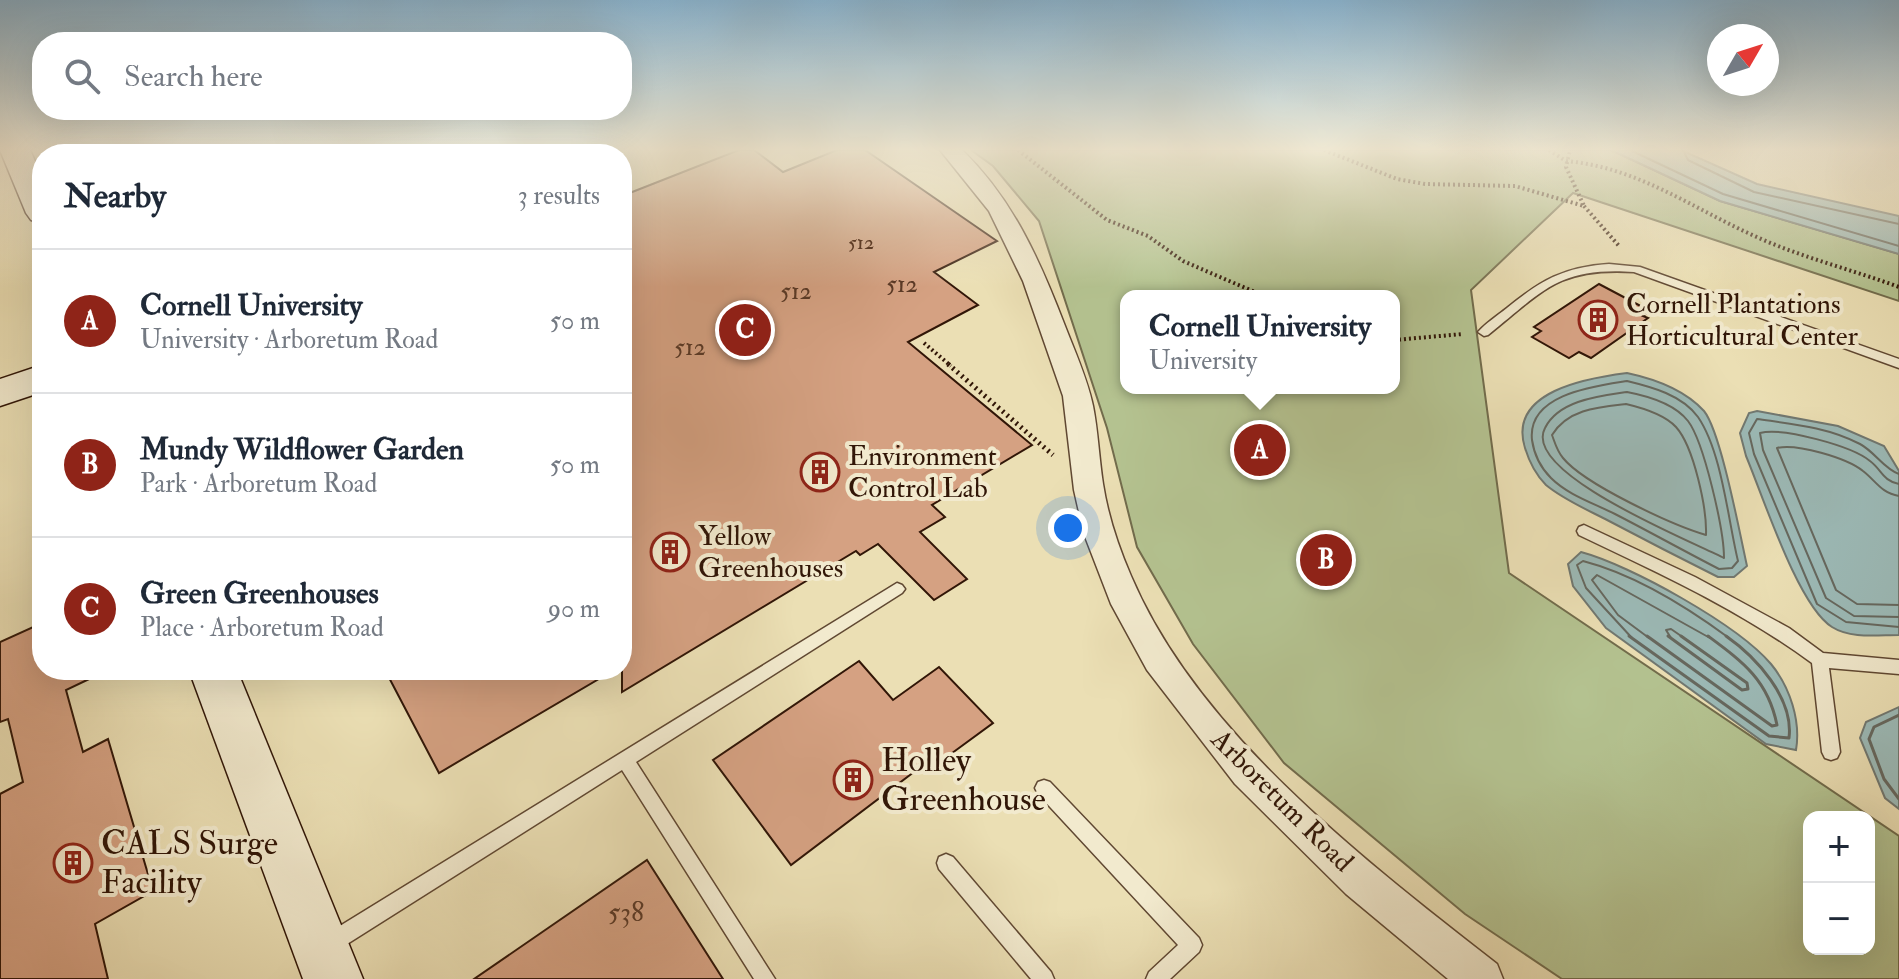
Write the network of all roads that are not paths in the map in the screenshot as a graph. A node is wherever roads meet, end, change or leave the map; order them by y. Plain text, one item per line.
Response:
1 (992, 196) edge
2 (1484, 332) road end
3 (1899, 364) edge
4 (32, 382) edge
5 (0, 393) edge
6 (1584, 531) dead end
7 (897, 589) dead end
8 (1820, 660) junction
9 (1899, 667) edge
10 (217, 680) edge
11 (1831, 752) dead end
12 (625, 760) junction
13 (1044, 788) dead end
14 (946, 863) dead end
15 (328, 964) edge
16 (765, 979) edge
17 (1044, 979) edge
18 (1156, 979) edge
19 (1482, 979) edge

1 - 19 street, Arboretum Road
2 - 3 lane
4 - 5 street
6 - 8 lane
7 - 12 lane
8 - 9 lane
8 - 11 lane
10 - 15 street
12 - 15 lane
12 - 16 lane
13 - 18 lane
14 - 17 lane

